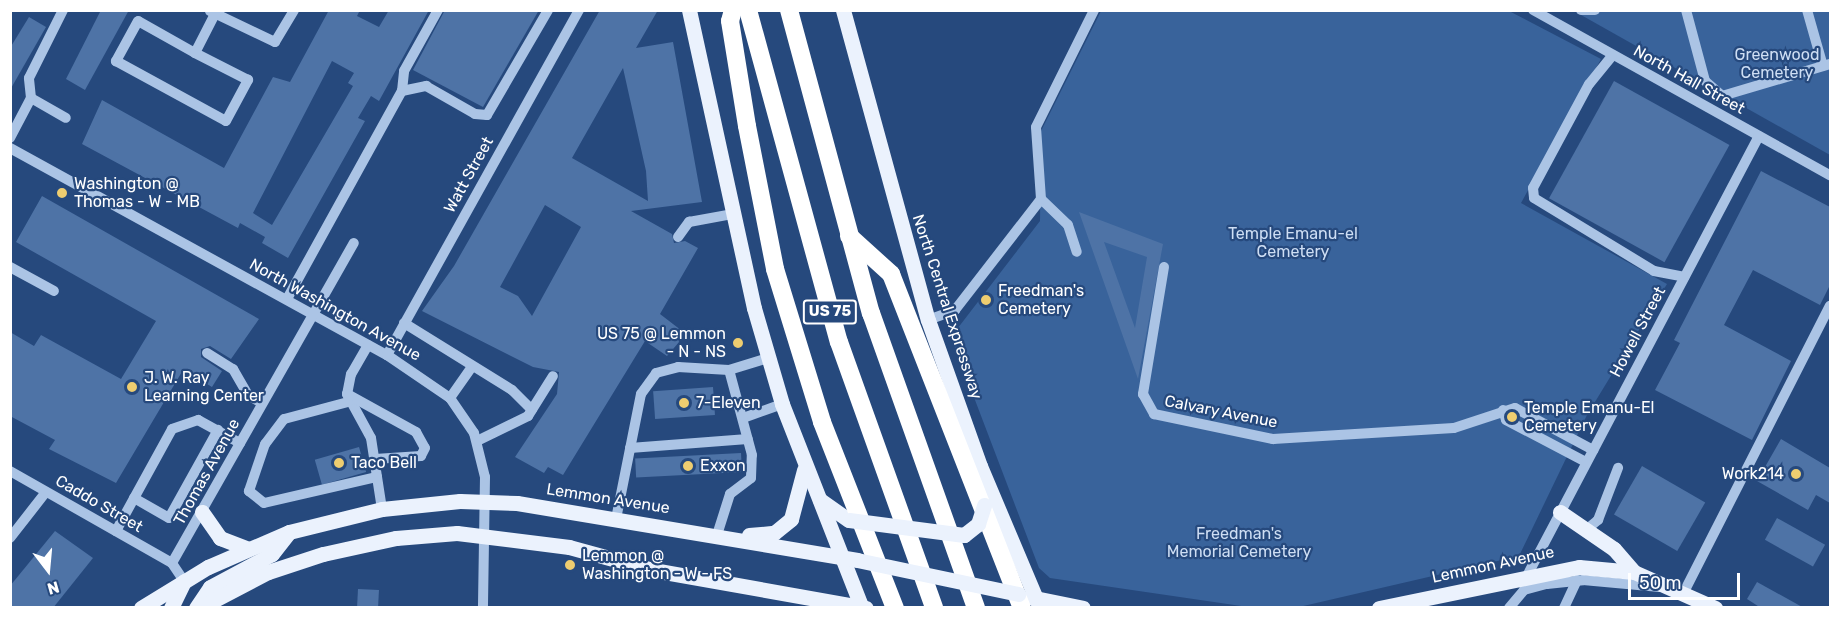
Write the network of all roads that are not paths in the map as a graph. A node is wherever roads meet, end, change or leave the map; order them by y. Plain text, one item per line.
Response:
1 (63, 10) edge
2 (294, 10) edge
3 (438, 10) edge
4 (548, 10) edge
5 (579, 10) edge
6 (689, 10) edge
7 (733, 10) edge
8 (748, 10) edge
9 (789, 10) edge
10 (843, 10) edge
11 (1094, 10) edge
12 (1533, 10) edge
13 (1581, 10) edge
14 (1595, 10) edge
15 (1686, 10) edge
16 (1807, 10) edge
17 (214, 12) edge
18 (195, 53) junction
19 (1612, 56) junction
20 (1827, 65) edge
21 (402, 91) junction
22 (31, 98) junction
23 (66, 118) dead end
24 (1759, 136) junction
25 (10, 138) edge
26 (10, 148) edge
27 (1830, 175) edge
28 (1041, 199) junction
29 (733, 214) junction
30 (848, 234) junction
31 (678, 237) dead end
32 (354, 243) dead end
33 (1077, 252) dead end
34 (10, 267) edge
35 (1164, 267) dead end
36 (1684, 278) junction
37 (54, 291) dead end
38 (287, 299) junction
39 (1830, 306) edge
40 (313, 314) junction
41 (928, 321) junction
42 (404, 323) junction
43 (368, 345) junction
44 (207, 353) dead end
45 (387, 355) junction
46 (768, 358) junction
47 (472, 366) junction
48 (729, 370) junction
49 (553, 376) dead end
50 (348, 398) junction
51 (450, 398) junction
52 (262, 403) junction
53 (782, 404) junction
54 (532, 410) junction
55 (1503, 410) junction
56 (742, 418) junction
57 (218, 430) junction
58 (748, 439) junction
59 (477, 441) junction
60 (240, 443) junction
61 (630, 447) junction
62 (1593, 450) junction
63 (375, 459) junction
64 (1586, 462) junction
65 (980, 466) junction
66 (805, 467) junction
67 (1618, 468) dead end
68 (10, 471) edge
69 (377, 477) junction
70 (46, 492) junction
71 (134, 498) junction
72 (817, 498) junction
73 (486, 501) junction
74 (382, 509) junction
75 (202, 512) junction
76 (1560, 512) junction
77 (616, 519) junction
78 (1586, 530) junction
79 (116, 531) junction
80 (289, 532) junction
81 (485, 535) junction
82 (721, 536) junction
83 (10, 538) edge
84 (248, 549) junction
85 (842, 556) junction
86 (172, 563) junction
87 (1634, 572) junction
88 (1528, 574) junction
89 (1577, 580) junction
90 (184, 581) junction
91 (1682, 589) junction
92 (1029, 602) edge
93 (863, 607) edge
94 (141, 608) edge
95 (171, 608) edge
96 (198, 608) edge
97 (483, 608) edge
98 (895, 608) edge
99 (934, 608) edge
100 (976, 608) edge
101 (1083, 608) edge
102 (1379, 608) edge
103 (1509, 608) edge
104 (1564, 608) edge
105 (1715, 608) edge

1 - 22 street
2 - 17 street
3 - 21 street
4 - 21 street
5 - 42 street, Watt Street
6 - 29 main road
7 - 98 highway
8 - 99 highway, US 75
9 - 30 highway, US 75
10 - 41 main road, North Central Expressway
11 - 28 street
12 - 19 street, North Hall Street
13 - 14 street
15 - 20 street
16 - 20 street
17 - 18 street
18 - 18 street
19 - 24 street, North Hall Street
19 - 36 street
21 - 38 street
22 - 23 street
22 - 25 street
24 - 27 street, North Hall Street
24 - 36 street, Howell Street
26 - 38 street, North Washington Avenue
28 - 33 street
28 - 41 street
29 - 31 street
29 - 46 main road
30 - 92 highway
30 - 100 highway, US 75
32 - 40 street, Thomas Avenue
34 - 37 street
35 - 55 street, Calvary Avenue
36 - 62 street, Howell Street
38 - 40 street, North Washington Avenue
39 - 91 street
40 - 43 street, North Washington Avenue
40 - 52 street, Thomas Avenue
41 - 65 main road, North Central Expressway
42 - 45 street, Watt Street
42 - 47 street
43 - 45 street, North Washington Avenue
43 - 50 street
44 - 52 street
45 - 51 street, North Washington Avenue
46 - 48 street
46 - 53 main road
47 - 51 street
47 - 54 street
48 - 56 street
48 - 61 street
49 - 54 street
50 - 63 street
50 - 63 street
50 - 69 street
51 - 59 street, North Washington Avenue
52 - 60 street, Thomas Avenue
53 - 56 street
53 - 66 main road
54 - 59 street
55 - 62 street
55 - 64 street
56 - 58 street
57 - 60 street
57 - 71 street
57 - 71 street
58 - 61 street
58 - 82 street
59 - 73 street, North Washington Avenue
60 - 75 street, Thomas Avenue
61 - 77 street
62 - 64 street, Howell Street
63 - 69 street
64 - 76 street, Howell Street
65 - 72 main road, bridge
65 - 92 main road, North Central Expressway
66 - 72 main road
66 - 82 main road
67 - 78 street
68 - 70 street, Caddo Street
69 - 74 street
70 - 79 street, Caddo Street
70 - 83 street
71 - 79 street
72 - 85 main road
73 - 74 main road, Lemmon Avenue
73 - 77 main road, Lemmon Avenue
73 - 81 street, North Washington Avenue
74 - 80 main road, Lemmon Avenue
75 - 84 main road
75 - 86 street, Thomas Avenue
76 - 78 main road
76 - 88 street, Howell Street
77 - 82 main road, Lemmon Avenue
78 - 87 main road
79 - 86 street, Caddo Street
80 - 84 main road, Lemmon Avenue
80 - 96 main road
81 - 93 main road
81 - 96 main road
81 - 97 street, North Washington Avenue
82 - 85 main road, Lemmon Avenue
84 - 90 main road, Lemmon Avenue
85 - 92 main road, Lemmon Avenue, bridge
85 - 93 main road
86 - 90 street
87 - 88 main road, Lemmon Avenue
87 - 91 main road, Lemmon Avenue
88 - 102 main road, Lemmon Avenue
89 - 91 street
89 - 103 street
89 - 104 street
90 - 94 main road, Lemmon Avenue
90 - 95 main road
91 - 105 main road, Lemmon Avenue
92 - 101 main road, Lemmon Avenue

